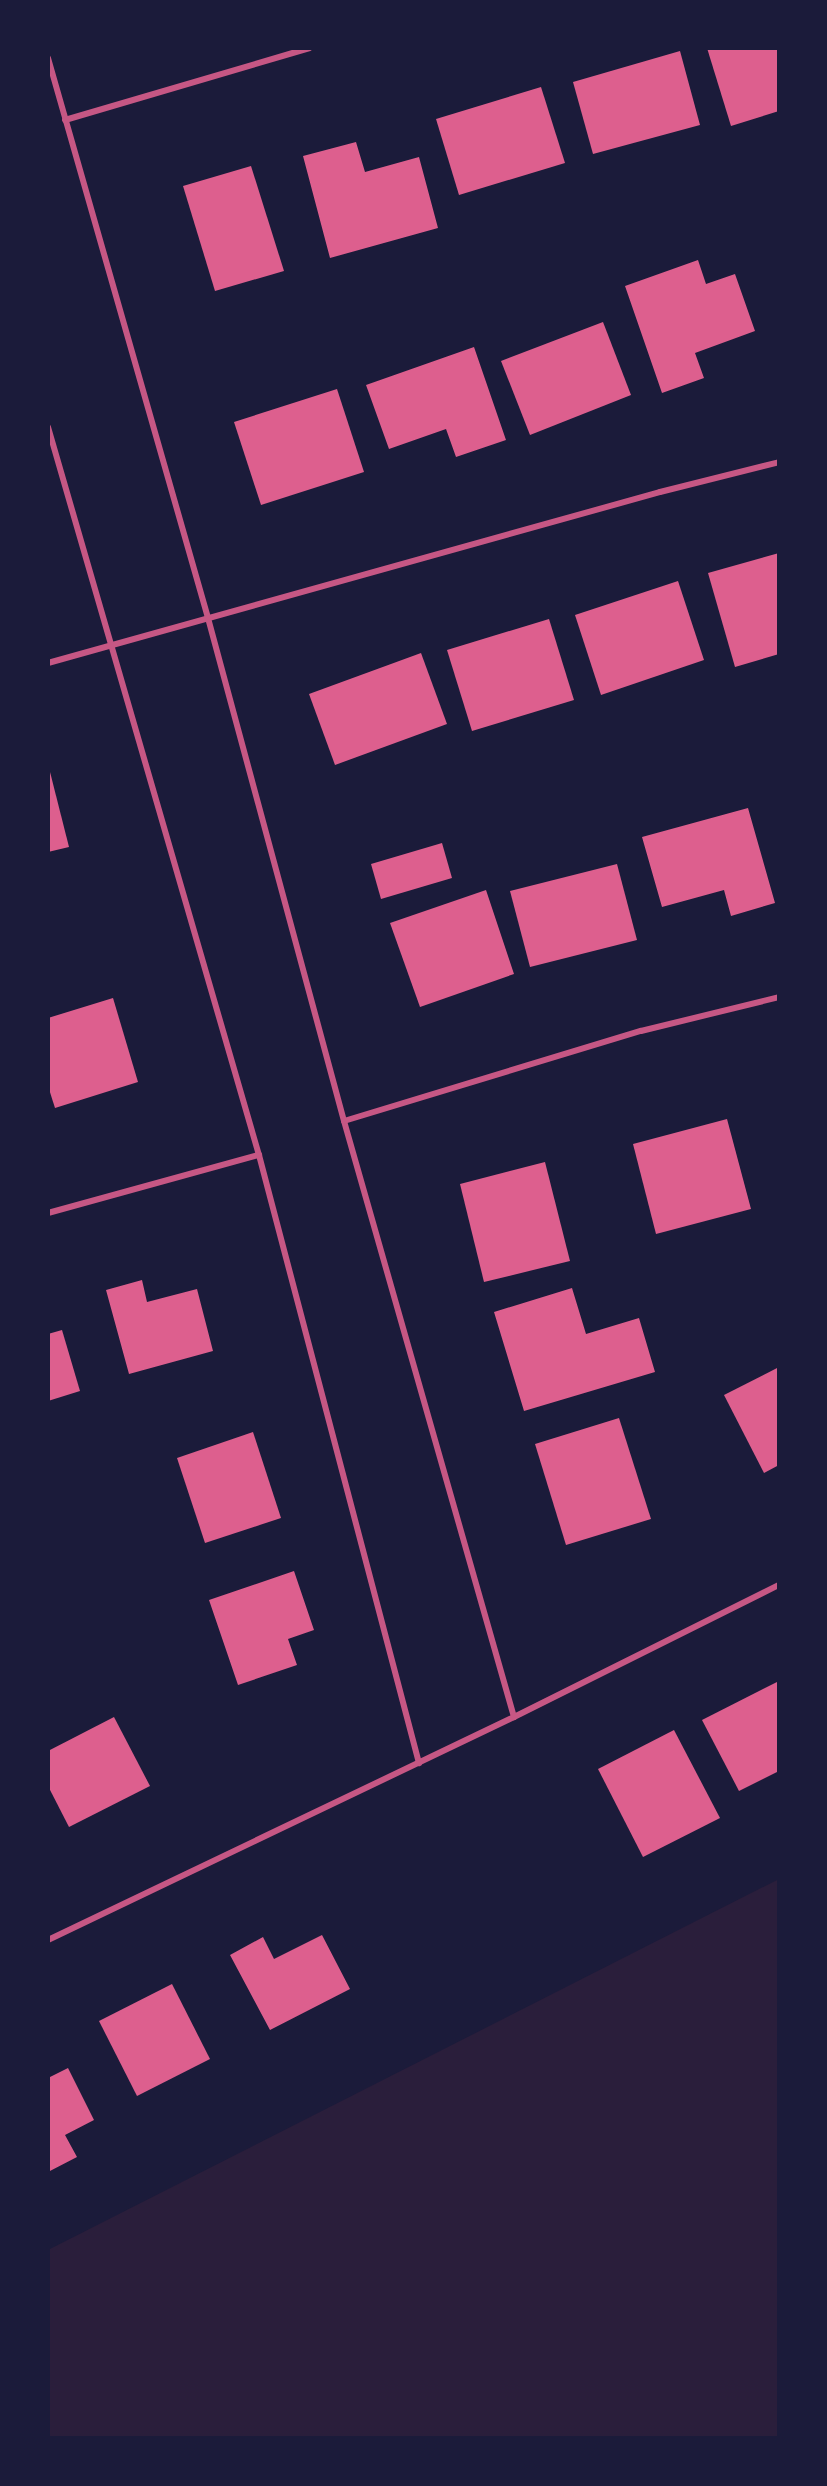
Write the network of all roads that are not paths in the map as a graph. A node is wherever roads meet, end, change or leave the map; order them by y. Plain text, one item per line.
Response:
1 (310, 48) edge
2 (48, 58) edge
3 (64, 120) junction
4 (48, 427) edge
5 (779, 462) edge
6 (208, 618) junction
7 (111, 646) junction
8 (48, 663) edge
9 (779, 996) edge
10 (344, 1121) junction
11 (259, 1155) junction
12 (48, 1213) edge
13 (779, 1586) edge
14 (514, 1717) junction
15 (419, 1763) junction
16 (48, 1940) edge

1 - 3 street
2 - 3 street
3 - 6 street
4 - 7 street
5 - 6 street
6 - 7 street
6 - 10 street
7 - 8 street
7 - 11 street
9 - 10 street
10 - 14 street
11 - 12 street
11 - 15 street
13 - 14 street
14 - 15 street
15 - 16 street

